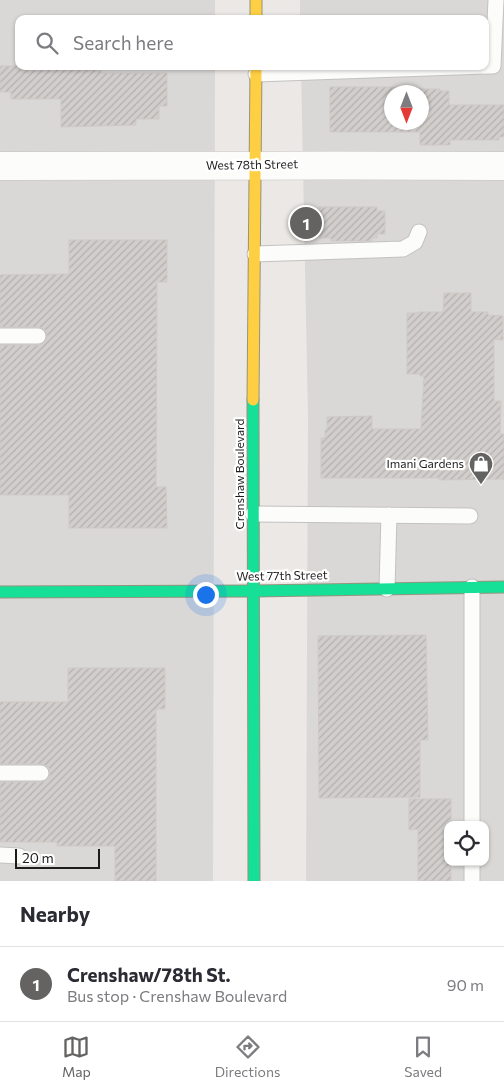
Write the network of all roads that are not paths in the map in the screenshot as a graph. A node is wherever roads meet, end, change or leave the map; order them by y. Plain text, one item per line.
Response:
1 (256, 0) edge
2 (496, 0) edge
3 (256, 15) edge
4 (489, 66) edge
5 (256, 70) edge
6 (256, 165) junction
7 (0, 166) edge
8 (504, 166) edge
9 (419, 232) dead end
10 (255, 254) junction
11 (0, 336) edge
12 (38, 336) dead end
13 (254, 514) junction
14 (389, 515) junction
15 (470, 516) dead end
16 (472, 587) junction
17 (504, 587) edge
18 (388, 589) junction
19 (254, 591) junction
20 (0, 592) edge
21 (41, 772) dead end
22 (0, 773) edge
23 (472, 821) edge
24 (0, 856) edge
25 (19, 856) dead end
26 (472, 866) edge
27 (254, 881) edge
28 (472, 881) edge

1 - 3 main road
2 - 4 lane
5 - 6 main road, Crenshaw Boulevard
6 - 7 street, West 78th Street
6 - 8 street, West 78th Street
6 - 10 main road, Crenshaw Boulevard
9 - 10 lane
10 - 13 main road, Crenshaw Boulevard
11 - 12 lane
13 - 14 lane
13 - 19 main road, Crenshaw Boulevard
14 - 15 lane
14 - 18 lane
16 - 17 main road, West 77th Street
16 - 18 main road, West 77th Street
16 - 23 lane
18 - 19 main road, West 77th Street
19 - 20 main road, West 77th Street
19 - 27 main road, Crenshaw Boulevard
21 - 22 lane
24 - 25 lane
26 - 28 lane

